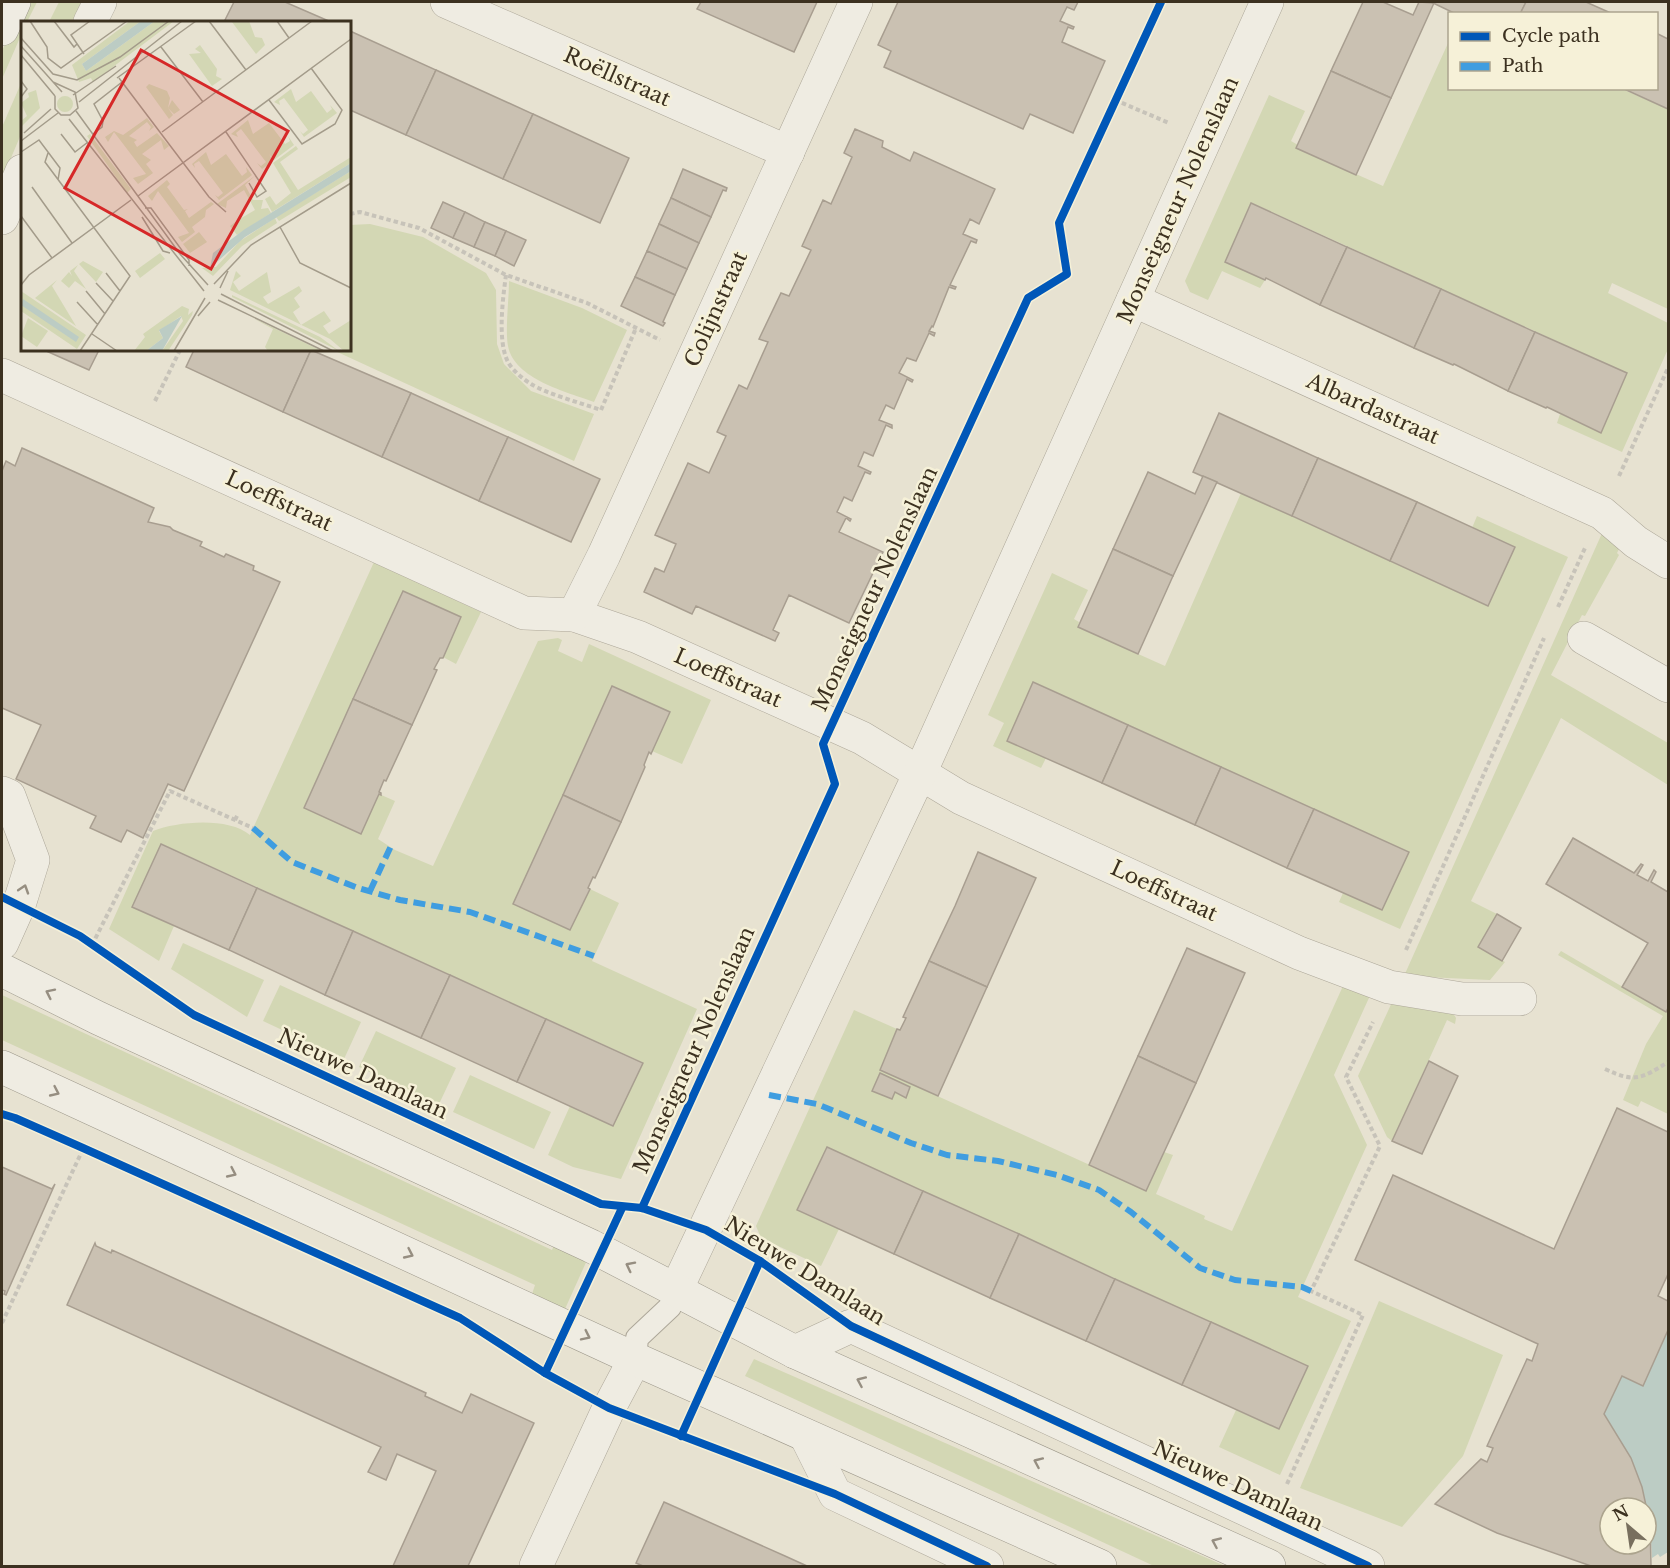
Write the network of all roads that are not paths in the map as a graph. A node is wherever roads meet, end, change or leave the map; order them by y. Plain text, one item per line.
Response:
1 (14, 2) edge
2 (99, 2) edge
3 (447, 2) edge
4 (856, 2) edge
5 (1267, 2) edge
6 (90, 21) edge
7 (2, 29) edge
8 (788, 152) junction
9 (21, 173) edge
10 (2, 218) edge
11 (1133, 300) junction
12 (2, 375) edge
13 (1668, 562) edge
14 (574, 615) junction
15 (1584, 638) dead end
16 (1668, 686) edge
17 (920, 773) junction
18 (2, 793) edge
19 (2, 943) edge
20 (2, 970) edge
21 (1520, 999) dead end
22 (2, 1067) edge
23 (676, 1290) junction
24 (795, 1352) junction
25 (635, 1359) junction
26 (806, 1436) junction
27 (536, 1566) edge
28 (987, 1566) edge
29 (1100, 1566) edge
30 (1269, 1566) edge
31 (1368, 1566) edge

1 - 7 street
2 - 6 street
3 - 8 street, Roëllstraat
4 - 8 street, Colijnstraat
5 - 11 street, Monseigneur Nolenslaan
8 - 14 street, Colijnstraat
9 - 10 street
11 - 13 street, Albardastraat
11 - 17 street, Monseigneur Nolenslaan
12 - 14 street, Loeffstraat
14 - 17 street, Loeffstraat
15 - 16 street
17 - 21 street, Loeffstraat
17 - 23 street, Monseigneur Nolenslaan
19 -> 18 street
23 -> 20 street
22 -> 25 street
23 - 24 street
23 - 25 lane, Monseigneur Nolenslaan
30 -> 24 street
24 - 31 street, Nieuwe Damlaan
25 - 26 street
25 - 27 street, Monseigneur Nolenslaan
26 - 28 street
26 - 29 street

